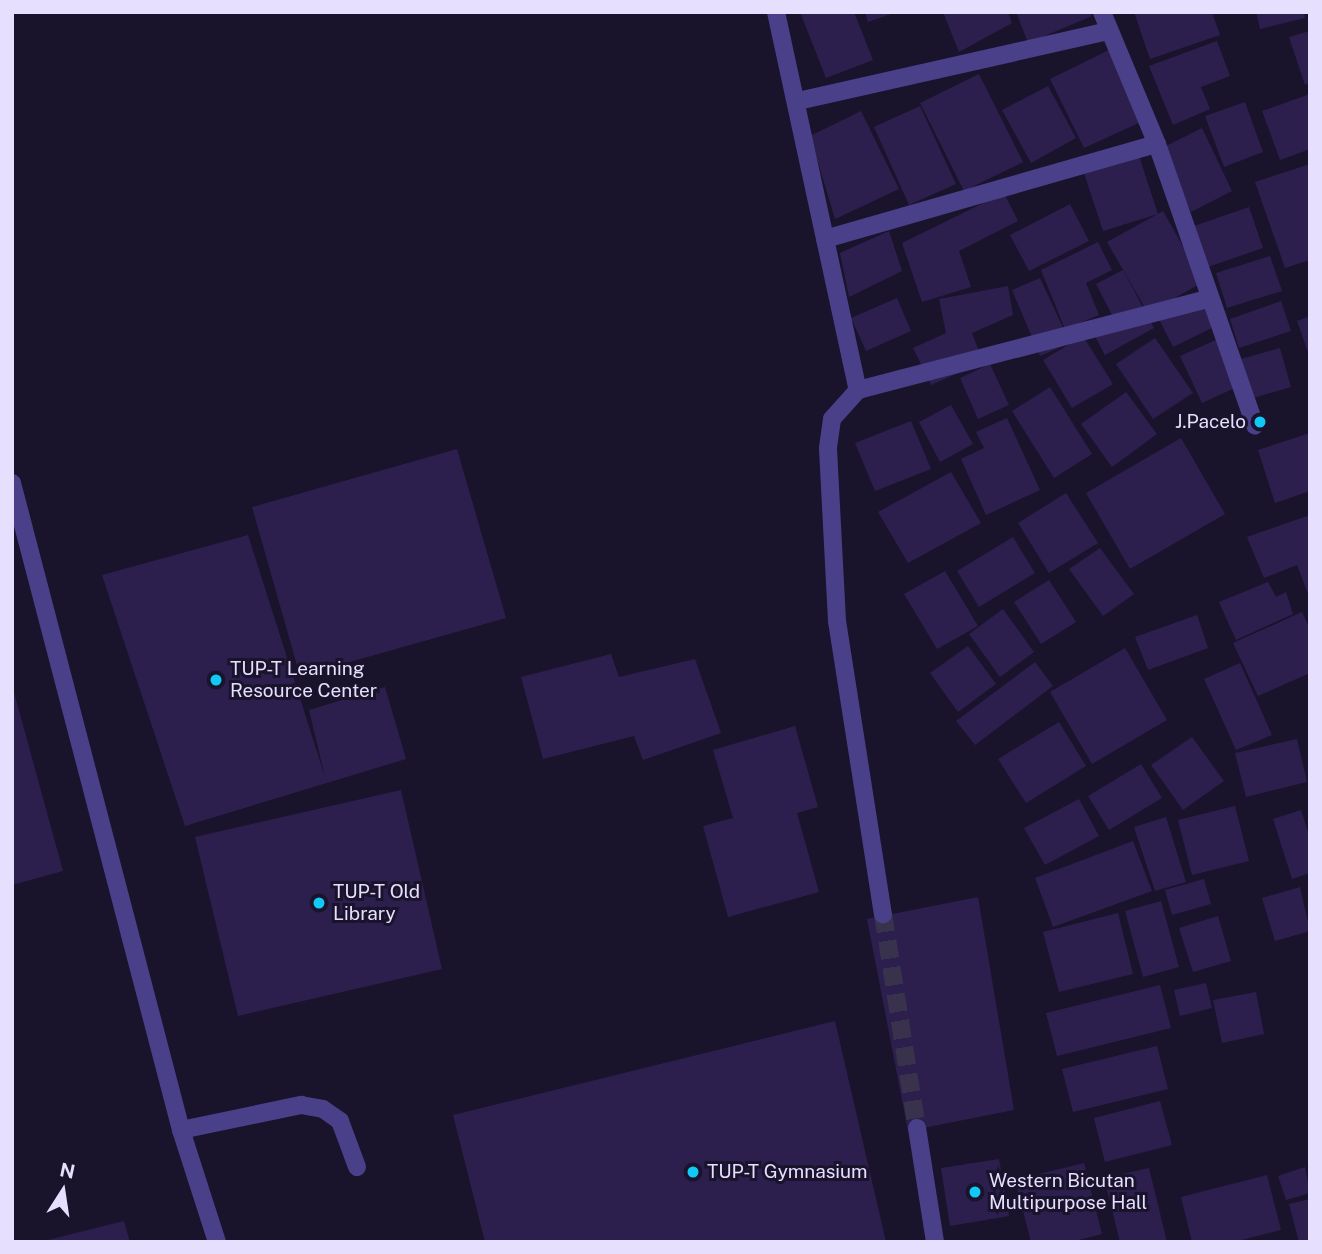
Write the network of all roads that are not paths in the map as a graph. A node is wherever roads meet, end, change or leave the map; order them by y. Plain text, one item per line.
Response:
1 (776, 12) edge
2 (1102, 12) edge
3 (1108, 31) junction
4 (799, 101) junction
5 (1157, 145) junction
6 (825, 239) junction
7 (1210, 298) junction
8 (858, 390) junction
9 (1255, 425) dead end
10 (12, 483) edge
11 (883, 914) tunnel mouth
12 (917, 1128) tunnel mouth
13 (181, 1130) junction
14 (357, 1167) dead end
15 (217, 1242) edge
16 (935, 1242) edge

1 - 4 street
2 - 3 street
3 - 4 street
3 - 5 street
4 - 6 street
5 - 6 street
5 - 7 street
6 - 8 street
7 - 8 street
7 - 9 street
8 - 11 street
10 - 13 street
12 - 16 street
13 - 14 street
13 - 15 street

